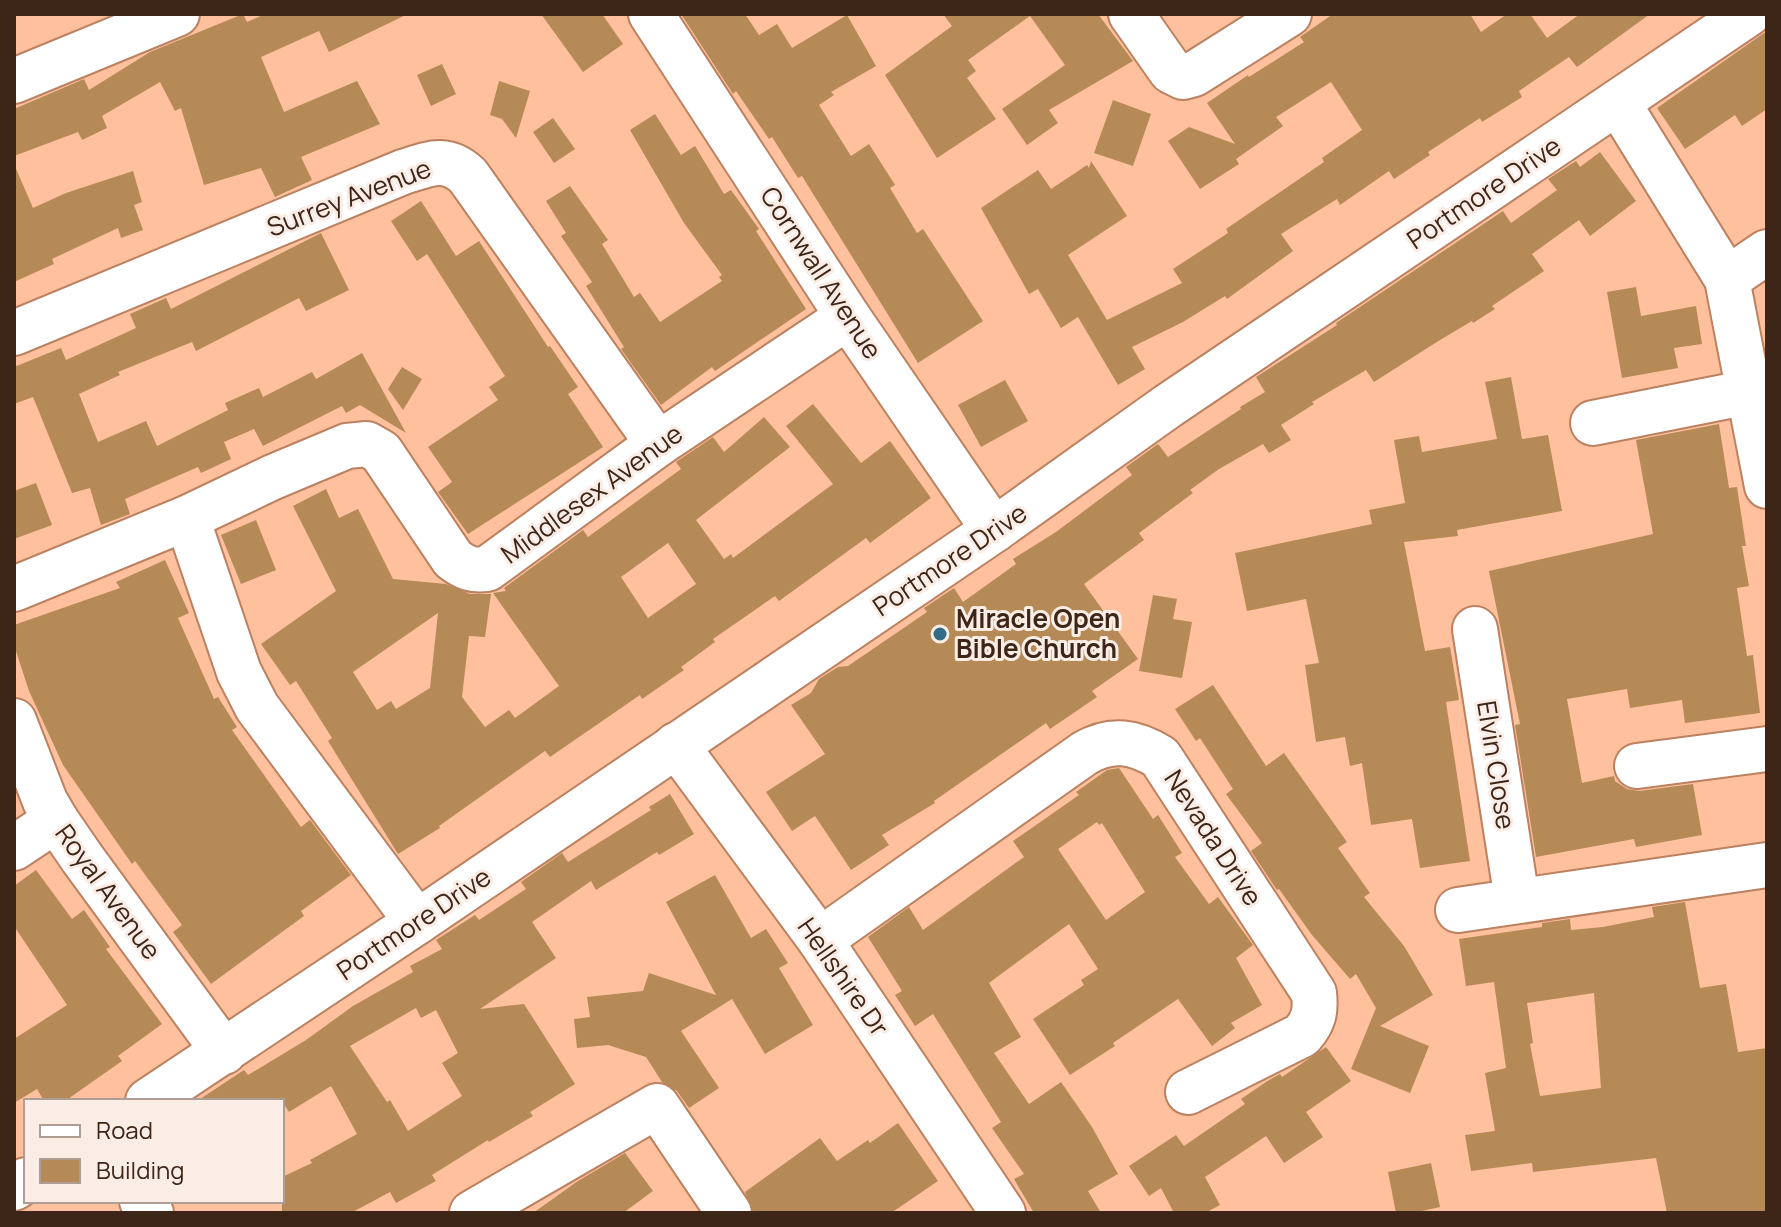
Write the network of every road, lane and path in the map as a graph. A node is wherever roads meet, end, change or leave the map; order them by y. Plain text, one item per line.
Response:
1 (177, 14) edge
2 (651, 14) edge
3 (1131, 14) edge
4 (1289, 14) edge
5 (1748, 14) edge
6 (1704, 26) edge
7 (14, 81) edge
8 (1618, 103) junction
9 (1767, 252) edge
10 (1727, 279) junction
11 (848, 317) junction
12 (14, 333) edge
13 (1749, 392) junction
14 (1593, 423) dead end
15 (658, 444) junction
16 (1767, 486) edge
17 (187, 518) junction
18 (994, 530) junction
19 (14, 589) edge
20 (1475, 629) dead end
21 (14, 721) edge
22 (676, 745) junction
23 (1767, 749) edge
24 (1637, 766) dead end
25 (56, 820) junction
26 (14, 848) edge
27 (1767, 865) edge
28 (1517, 900) junction
29 (1458, 910) dead end
30 (417, 922) junction
31 (820, 940) junction
32 (224, 1052) junction
33 (1188, 1092) dead end
34 (151, 1099) edge
35 (985, 1206) edge
36 (472, 1213) edge
37 (729, 1213) edge

1 - 7 street
2 - 11 street, Cornwall Avenue
3 - 4 street
5 - 6 street, Portmore Drive
6 - 8 street, Portmore Drive
8 - 10 street
8 - 18 street, Portmore Drive
9 - 10 street
10 - 13 street
11 - 15 street, Middlesex Avenue
11 - 18 street, Cornwall Avenue
12 - 15 street, Surrey Avenue
13 - 14 street
13 - 16 street
15 - 17 street, Middlesex Avenue
17 - 19 street, Middlesex Avenue
17 - 30 street
18 - 22 street, Portmore Drive
20 - 28 street, Elvin Close
21 - 25 street, Royal Avenue
22 - 30 street, Portmore Drive
22 - 31 street, Hellshire Dr
23 - 24 street
25 - 26 street
25 - 32 street, Royal Avenue
27 - 28 street
28 - 29 street
30 - 32 street, Portmore Drive
31 - 33 street, Nevada Drive
31 - 35 street, Hellshire Dr
32 - 34 street, Portmore Drive
36 - 37 street

